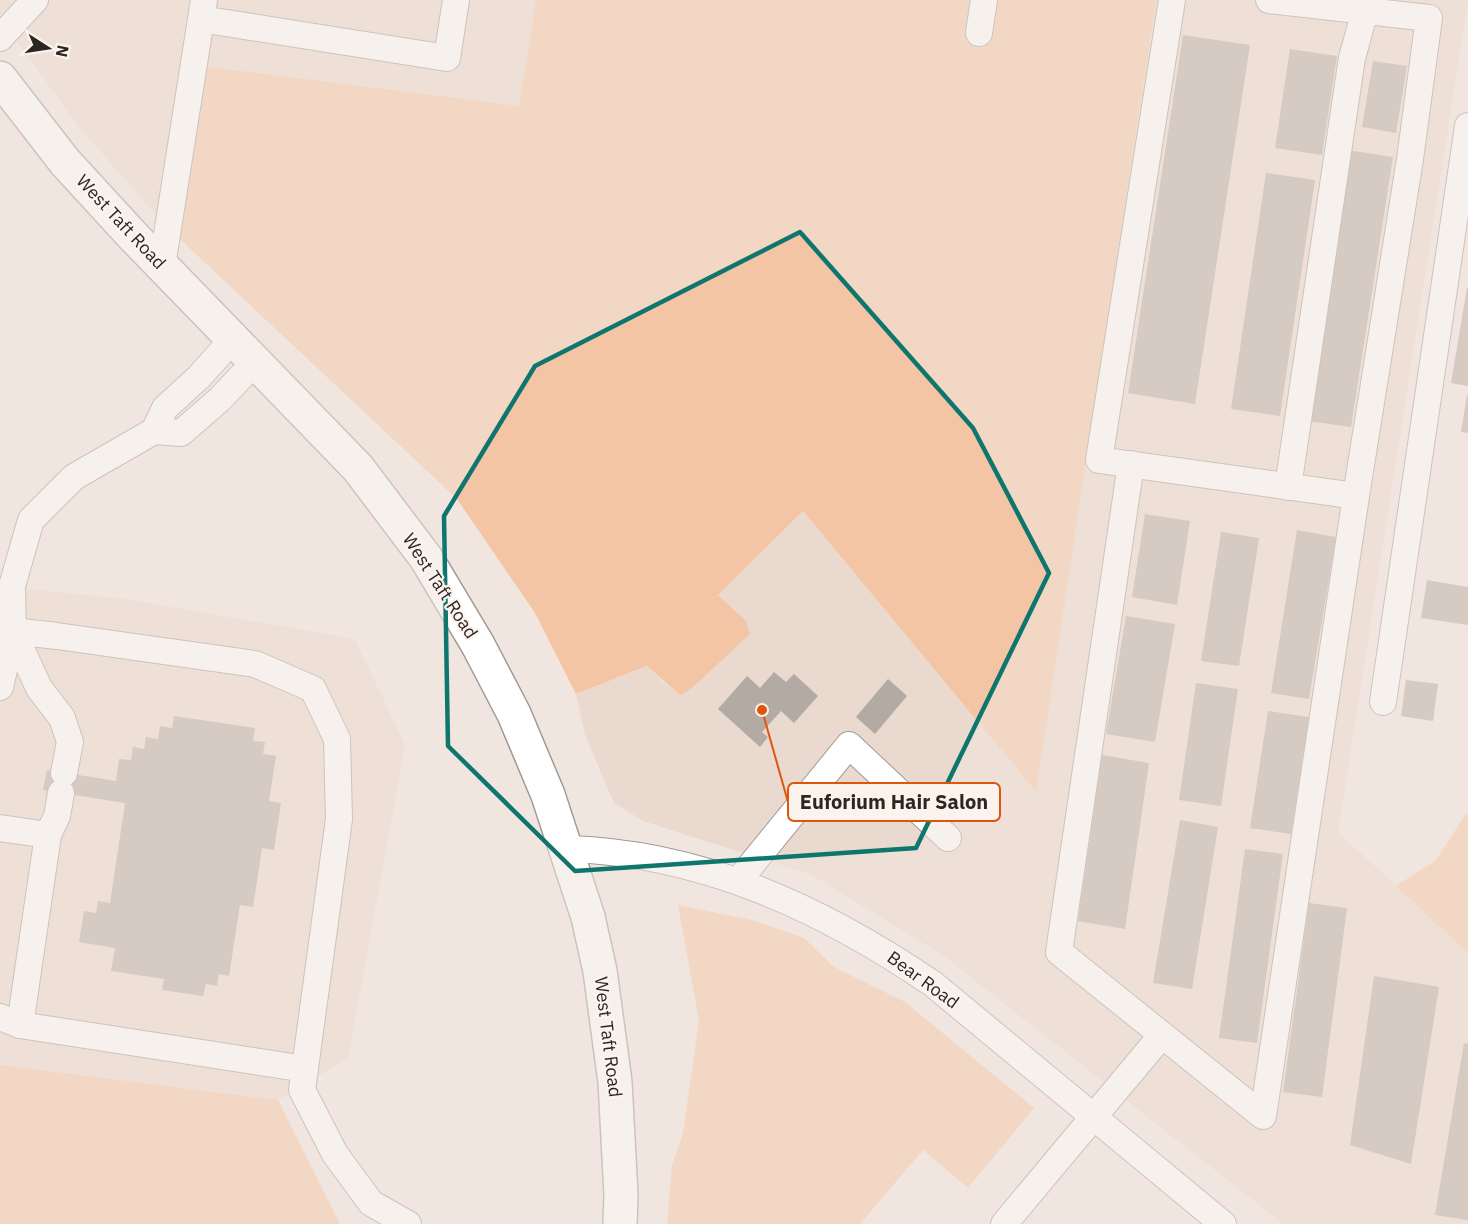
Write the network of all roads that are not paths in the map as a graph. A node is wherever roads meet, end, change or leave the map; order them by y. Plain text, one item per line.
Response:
1 (35, 0) edge
2 (456, 0) edge
3 (984, 0) edge
4 (1172, 0) edge
5 (1269, 0) edge
6 (1367, 6) edge
7 (203, 10) edge
8 (979, 33) dead end
9 (0, 38) edge
10 (0, 78) edge
11 (1468, 126) edge
12 (162, 266) junction
13 (244, 350) junction
14 (1131, 464) junction
15 (1288, 487) junction
16 (1356, 496) junction
17 (6, 630) edge
18 (0, 687) edge
19 (1383, 702) dead end
20 (0, 828) edge
21 (48, 836) junction
22 (948, 838) dead end
23 (566, 849) junction
24 (738, 881) junction
25 (10, 1021) edge
26 (1162, 1035) junction
27 (305, 1069) junction
28 (1093, 1117) junction
29 (408, 1224) edge
30 (620, 1224) edge
31 (1004, 1224) edge
32 (1222, 1224) edge

1 - 9 street
2 - 7 street
3 - 8 street
4 - 14 street
5 - 6 street
6 - 15 street
6 - 16 street
7 - 12 street
10 - 12 main road, West Taft Road
11 - 19 street
12 - 13 main road, West Taft Road
13 - 17 street
13 - 23 main road, West Taft Road
14 - 15 street
14 - 26 street
15 - 16 street
16 - 26 street
17 - 18 street
17 - 21 street
17 - 27 street
20 - 21 street
21 - 25 street
22 - 24 street
23 - 24 street, Bear Road
23 - 30 main road, West Taft Road
24 - 28 street, Bear Road
25 - 27 street
26 - 28 street
27 - 29 street
28 - 31 street
28 - 32 street, Bear Road

